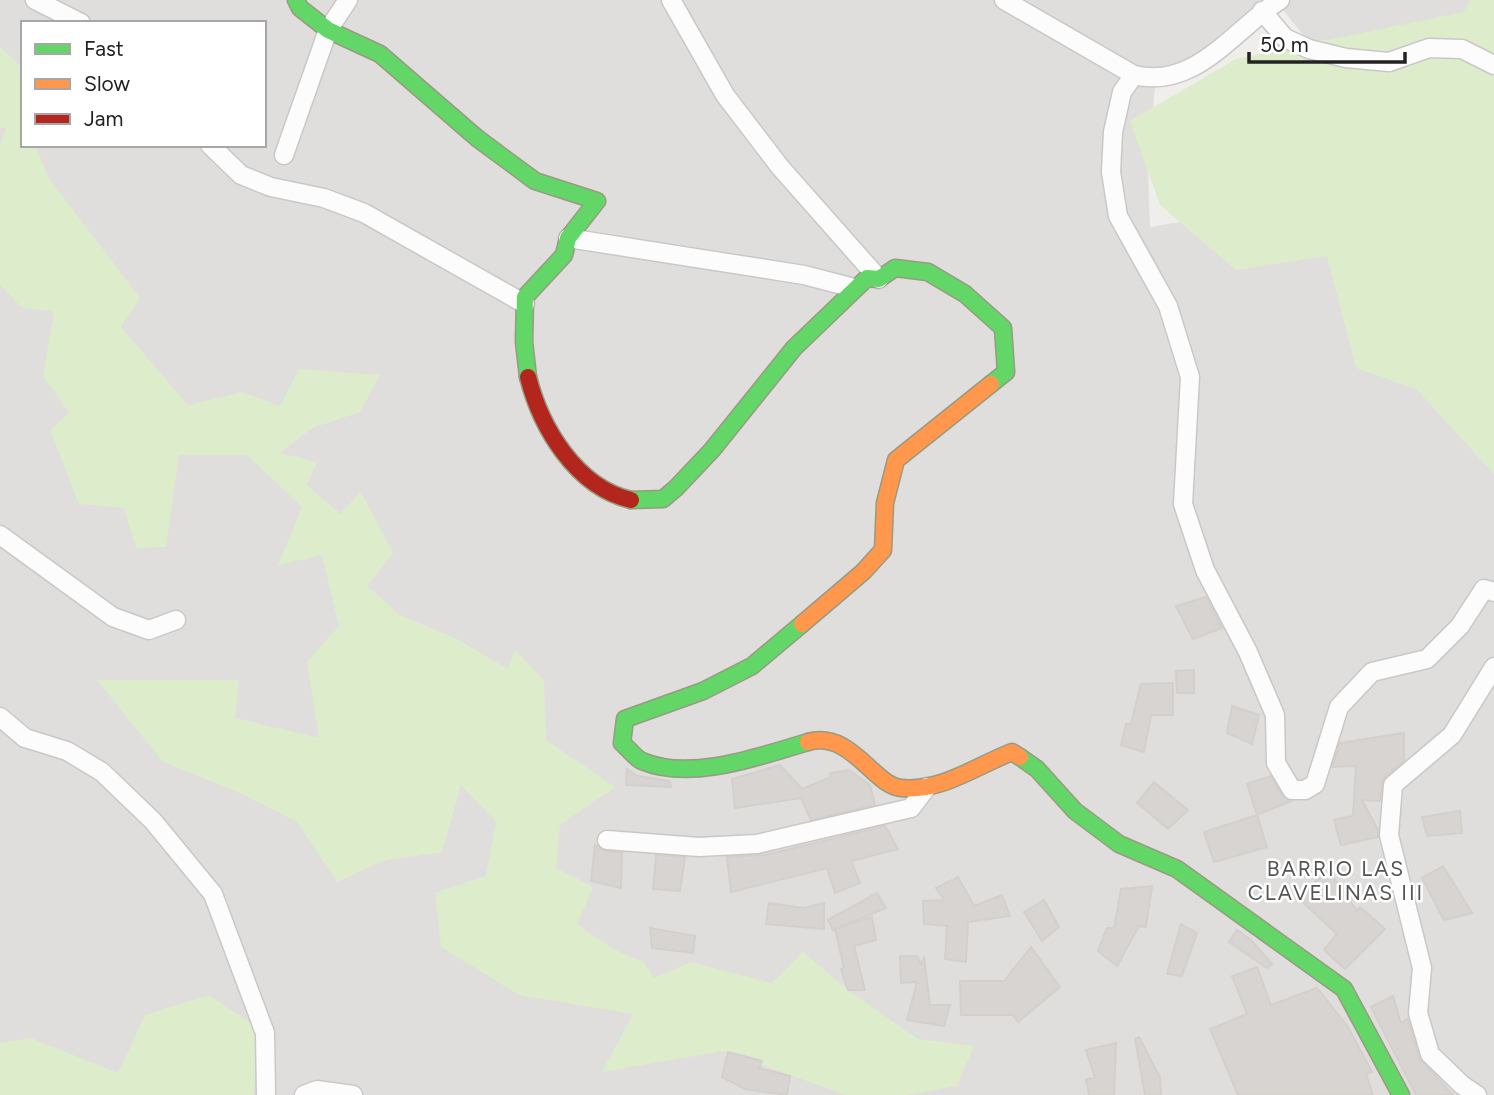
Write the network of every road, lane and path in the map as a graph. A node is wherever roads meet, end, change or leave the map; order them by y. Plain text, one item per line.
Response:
1 (35, 0) edge
2 (296, 0) edge
3 (348, 0) edge
4 (671, 0) edge
5 (1003, 0) edge
6 (1280, 0) edge
7 (1262, 11) junction
8 (77, 21) edge
9 (328, 30) junction
10 (1494, 65) edge
11 (1134, 75) junction
12 (212, 147) edge
13 (284, 155) dead end
14 (568, 238) junction
15 (879, 279) junction
16 (854, 288) junction
17 (525, 304) junction
18 (0, 535) edge
19 (1494, 592) edge
20 (176, 621) dead end
21 (1494, 667) edge
22 (0, 717) edge
23 (927, 787) junction
24 (607, 841) dead end
25 (266, 1095) edge
26 (304, 1095) edge
27 (353, 1095) edge
28 (1401, 1095) edge
29 (1477, 1095) edge

1 - 8 street
2 - 9 street
3 - 9 street
4 - 15 street
5 - 11 street
6 - 7 street
7 - 10 street
7 - 11 street
9 - 13 street
9 - 14 street
11 - 19 street
12 - 17 street
14 - 16 street
14 - 17 street
15 - 16 street
15 - 23 street
16 - 17 street
18 - 20 street
21 - 29 street
22 - 25 street
23 - 24 street
23 - 28 street
26 - 27 street

